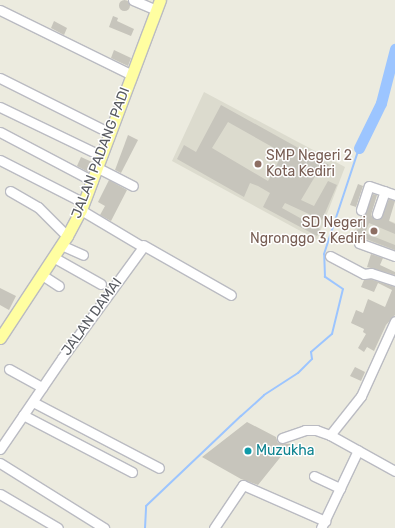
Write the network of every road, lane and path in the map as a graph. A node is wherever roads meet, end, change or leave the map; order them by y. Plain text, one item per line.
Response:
1 (133, 0) edge
2 (158, 5) edge
3 (0, 10) edge
4 (132, 75) junction
5 (0, 78) edge
6 (0, 107) edge
7 (0, 132) edge
8 (110, 133) junction
9 (102, 156) junction
10 (0, 160) edge
11 (98, 168) junction
12 (94, 181) junction
13 (134, 186) dead end
14 (10, 191) dead end
15 (385, 191) junction
16 (395, 195) edge
17 (83, 206) junction
18 (361, 210) dead end
19 (377, 214) dead end
20 (64, 240) junction
21 (359, 243) dead end
22 (143, 245) junction
23 (83, 255) dead end
24 (330, 256) dead end
25 (395, 256) edge
26 (53, 257) junction
27 (42, 275) junction
28 (395, 281) edge
29 (101, 284) dead end
30 (59, 286) dead end
31 (230, 296) dead end
32 (395, 321) edge
33 (0, 338) edge
34 (9, 368) dead end
35 (42, 387) junction
36 (33, 402) junction
37 (23, 415) junction
38 (330, 435) junction
39 (282, 438) dead end
40 (0, 449) edge
41 (358, 450) junction
42 (0, 463) edge
43 (159, 468) dead end
44 (395, 471) edge
45 (132, 472) dead end
46 (314, 476) dead end
47 (340, 488) junction
48 (0, 494) edge
49 (323, 524) edge
50 (58, 528) edge
51 (104, 528) edge
52 (214, 528) edge

1 - 2 street
2 - 4 main road, JALAN PADANG PADI
3 - 4 street
4 - 8 main road, JALAN PADANG PADI
5 - 8 street
6 - 9 street
7 - 12 street
8 - 9 main road, JALAN PADANG PADI
9 - 11 main road, JALAN PADANG PADI
10 - 17 street
11 - 12 main road, JALAN PADANG PADI
11 - 13 street
12 - 17 main road, JALAN PADANG PADI
14 - 20 street
15 - 16 street
15 - 18 street
15 - 19 street
17 - 20 main road, JALAN PADANG PADI
17 - 22 street
20 - 23 street
20 - 26 main road, JALAN PADANG PADI
21 - 25 street
22 - 31 street
22 - 35 street, JALAN DAMAI
24 - 28 street
26 - 27 main road, JALAN PADANG PADI
26 - 29 street
27 - 30 street
27 - 33 main road, JALAN PADANG PADI
32 - 38 street
34 - 35 street
35 - 36 street, JALAN DAMAI
36 - 37 street, JALAN DAMAI
36 - 43 street
37 - 40 street, JALAN DAMAI
37 - 45 street
38 - 39 street
38 - 41 street
41 - 44 street
41 - 47 street
42 - 51 street
46 - 47 street
47 - 49 street
48 - 50 street
49 - 52 street

